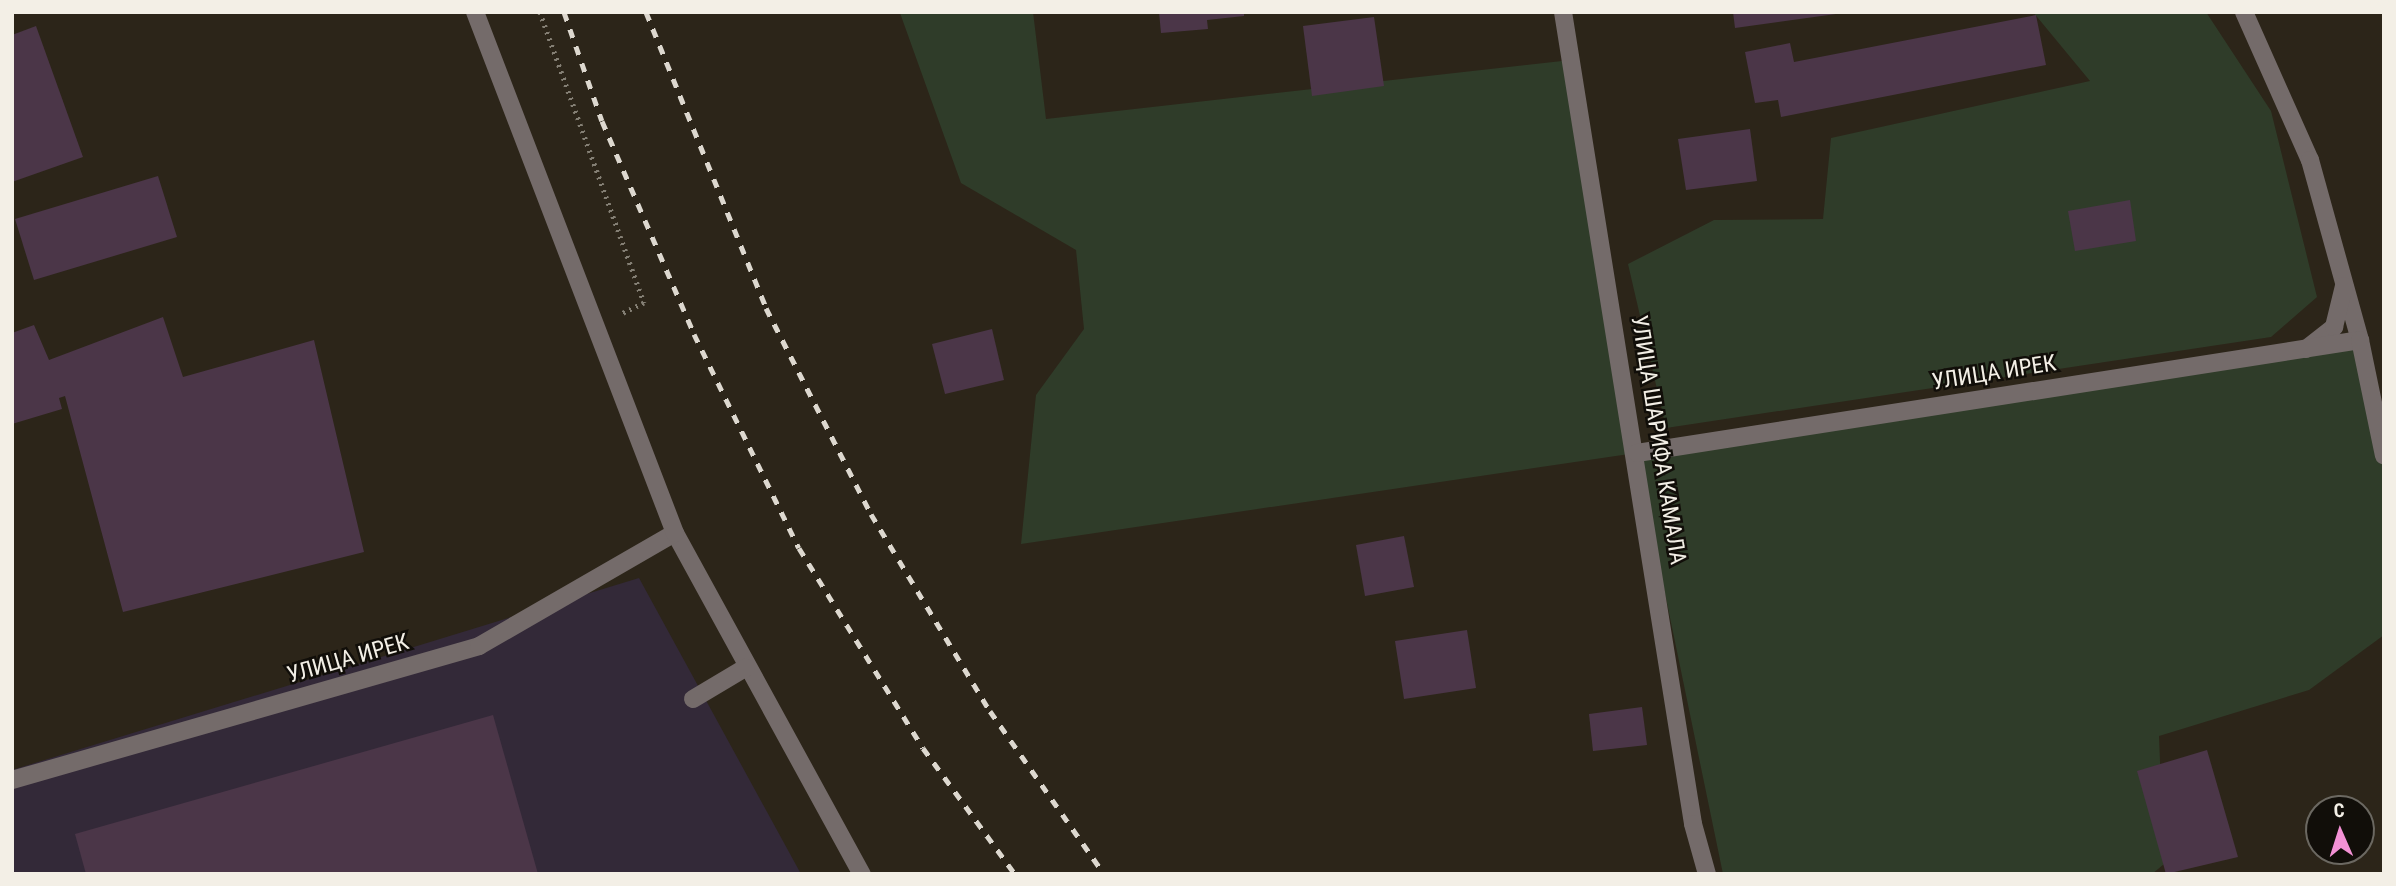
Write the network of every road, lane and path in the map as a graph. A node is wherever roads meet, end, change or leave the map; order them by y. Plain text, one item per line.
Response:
1 (475, 12) edge
2 (540, 12) edge
3 (1563, 12) edge
4 (2244, 12) edge
5 (2344, 286) junction
6 (611, 318) dead end
7 (2360, 341) junction
8 (2306, 349) junction
9 (1637, 453) junction
10 (2384, 456) edge
11 (675, 533) junction
12 (745, 668) junction
13 (693, 699) dead end
14 (12, 780) edge
15 (862, 874) edge
16 (1707, 874) edge

1 - 11 street
2 - 6 path
3 - 9 street, УЛИЦА ШАРИФА КАМАЛА
4 - 5 street
5 - 7 street
5 - 8 street
7 - 8 street, УЛИЦА ИРЕК
7 - 10 street
8 - 9 street, УЛИЦА ИРЕК
9 - 16 street, УЛИЦА ШАРИФА КАМАЛА
11 - 12 street
11 - 14 street, УЛИЦА ИРЕК
12 - 13 street
12 - 15 street

